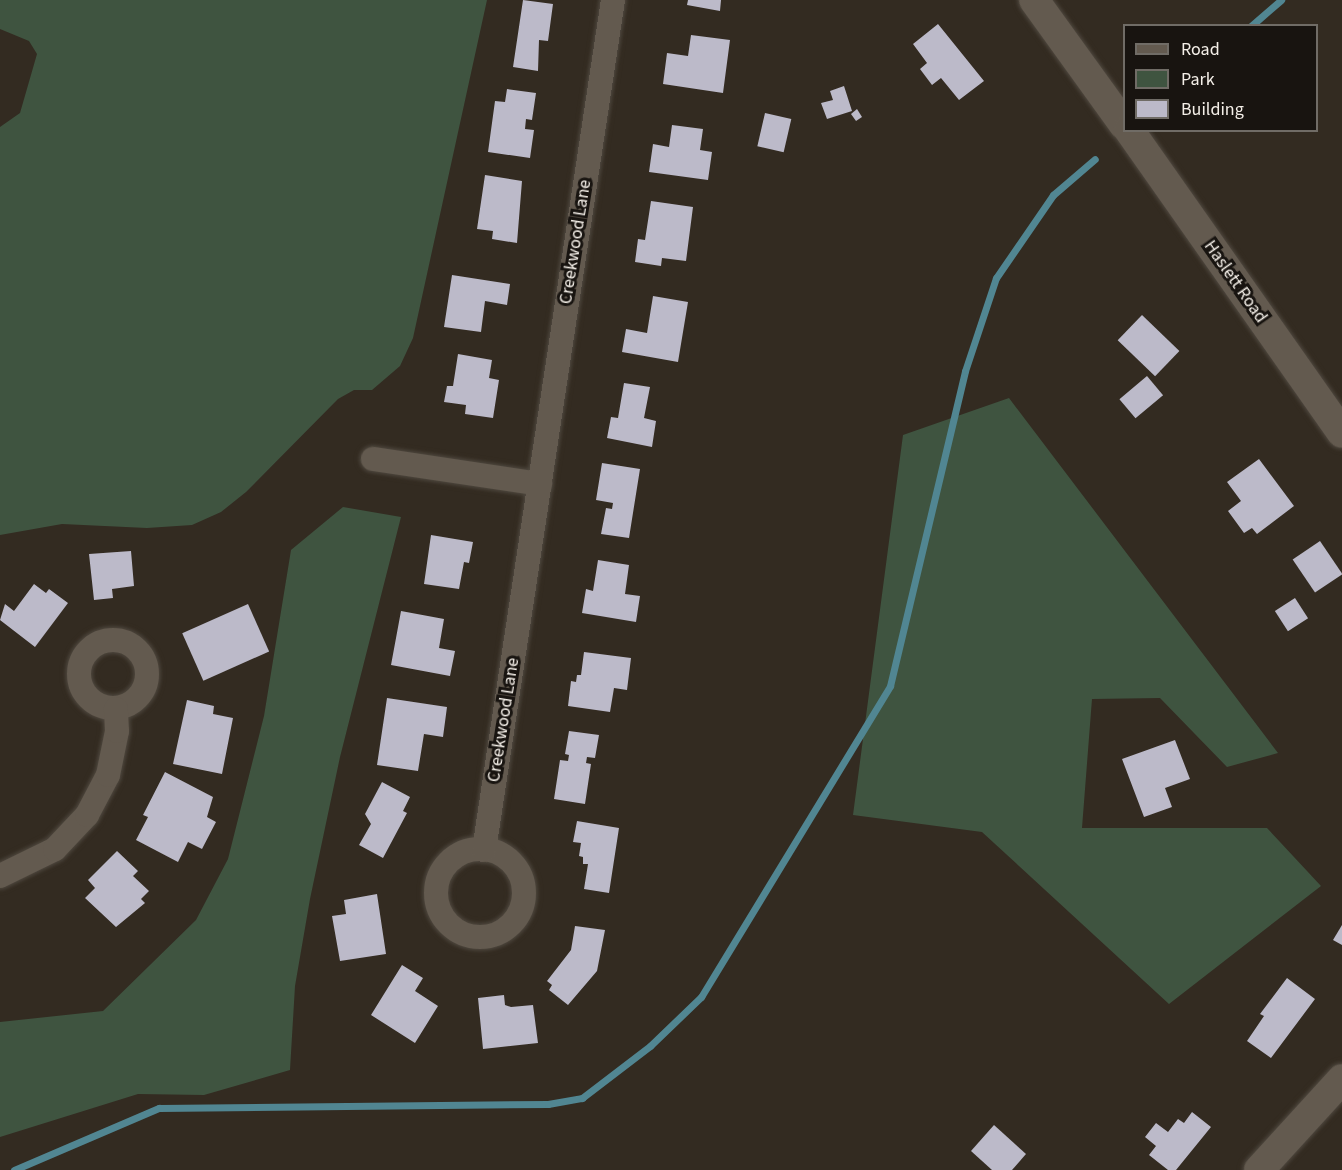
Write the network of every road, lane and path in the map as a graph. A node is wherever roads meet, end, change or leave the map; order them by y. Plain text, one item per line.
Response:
1 (613, 0) edge
2 (1034, 0) edge
3 (1123, 122) edge
4 (1130, 132) edge
5 (1342, 433) edge
6 (373, 459) dead end
7 (540, 484) junction
8 (116, 709) dead end
9 (484, 850) dead end
10 (0, 876) edge
11 (1342, 1079) edge
12 (1259, 1170) edge

1 - 7 street, Creekwood Lane
2 - 3 street
4 - 5 street, Haslett Road
6 - 7 street
7 - 9 street, Creekwood Lane
8 - 10 street
11 - 12 street

